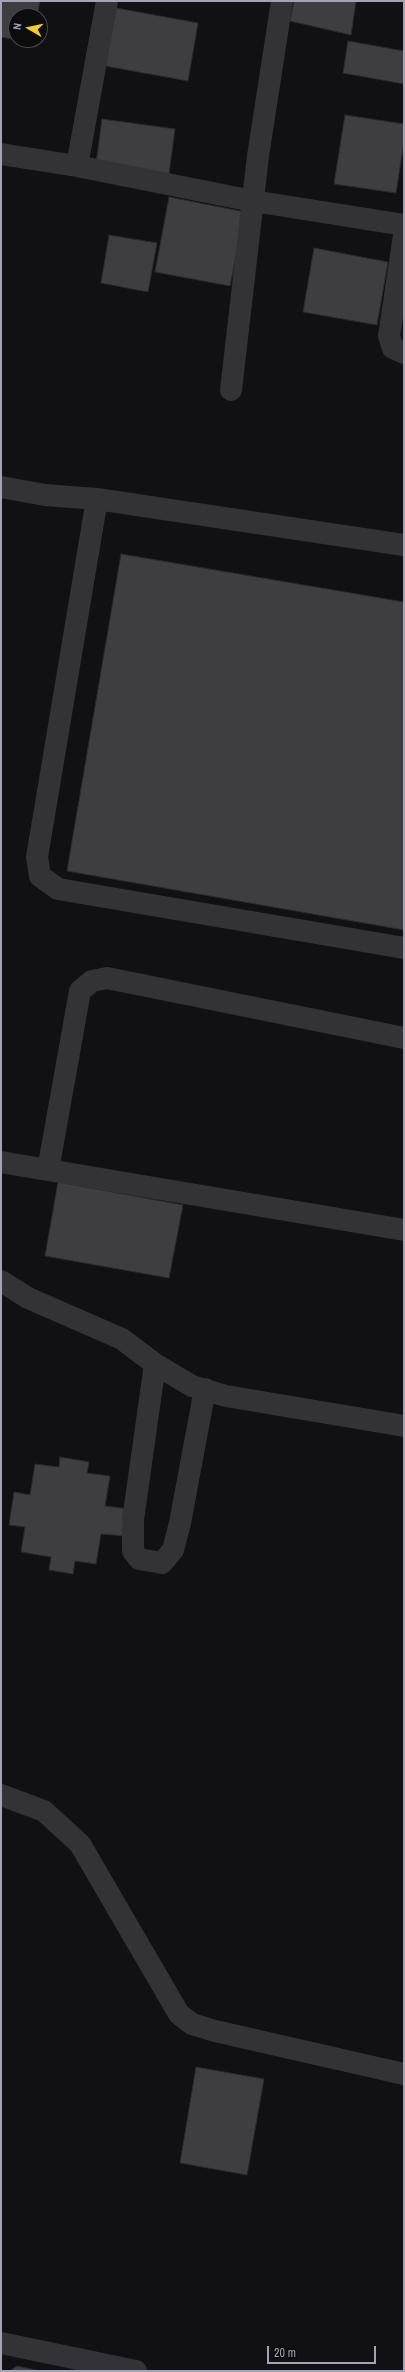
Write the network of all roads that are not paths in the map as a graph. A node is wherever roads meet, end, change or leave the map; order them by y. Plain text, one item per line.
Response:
1 (107, 1) edge
2 (282, 1) edge
3 (1, 154) edge
4 (77, 166) junction
5 (253, 201) junction
6 (404, 225) edge
7 (404, 235) edge
8 (404, 353) edge
9 (231, 390) dead end
10 (1, 488) edge
11 (97, 499) junction
12 (404, 545) edge
13 (404, 948) edge
14 (404, 1038) edge
15 (1, 1162) edge
16 (48, 1170) junction
17 (404, 1230) edge
18 (1, 1281) edge
19 (155, 1364) junction
20 (204, 1389) junction
21 (404, 1426) edge
22 (1, 1795) edge
23 (404, 2074) edge
24 (1, 2343) edge
25 (136, 2371) edge

1 - 4 lane
2 - 5 lane
3 - 4 lane
4 - 5 lane
5 - 6 lane
5 - 9 lane
7 - 8 lane
10 - 11 lane
11 - 12 lane
11 - 13 lane
14 - 16 lane
15 - 16 lane
16 - 17 lane
18 - 19 lane
19 - 20 lane
19 - 20 lane
20 - 21 lane
22 - 23 lane
24 - 25 lane

